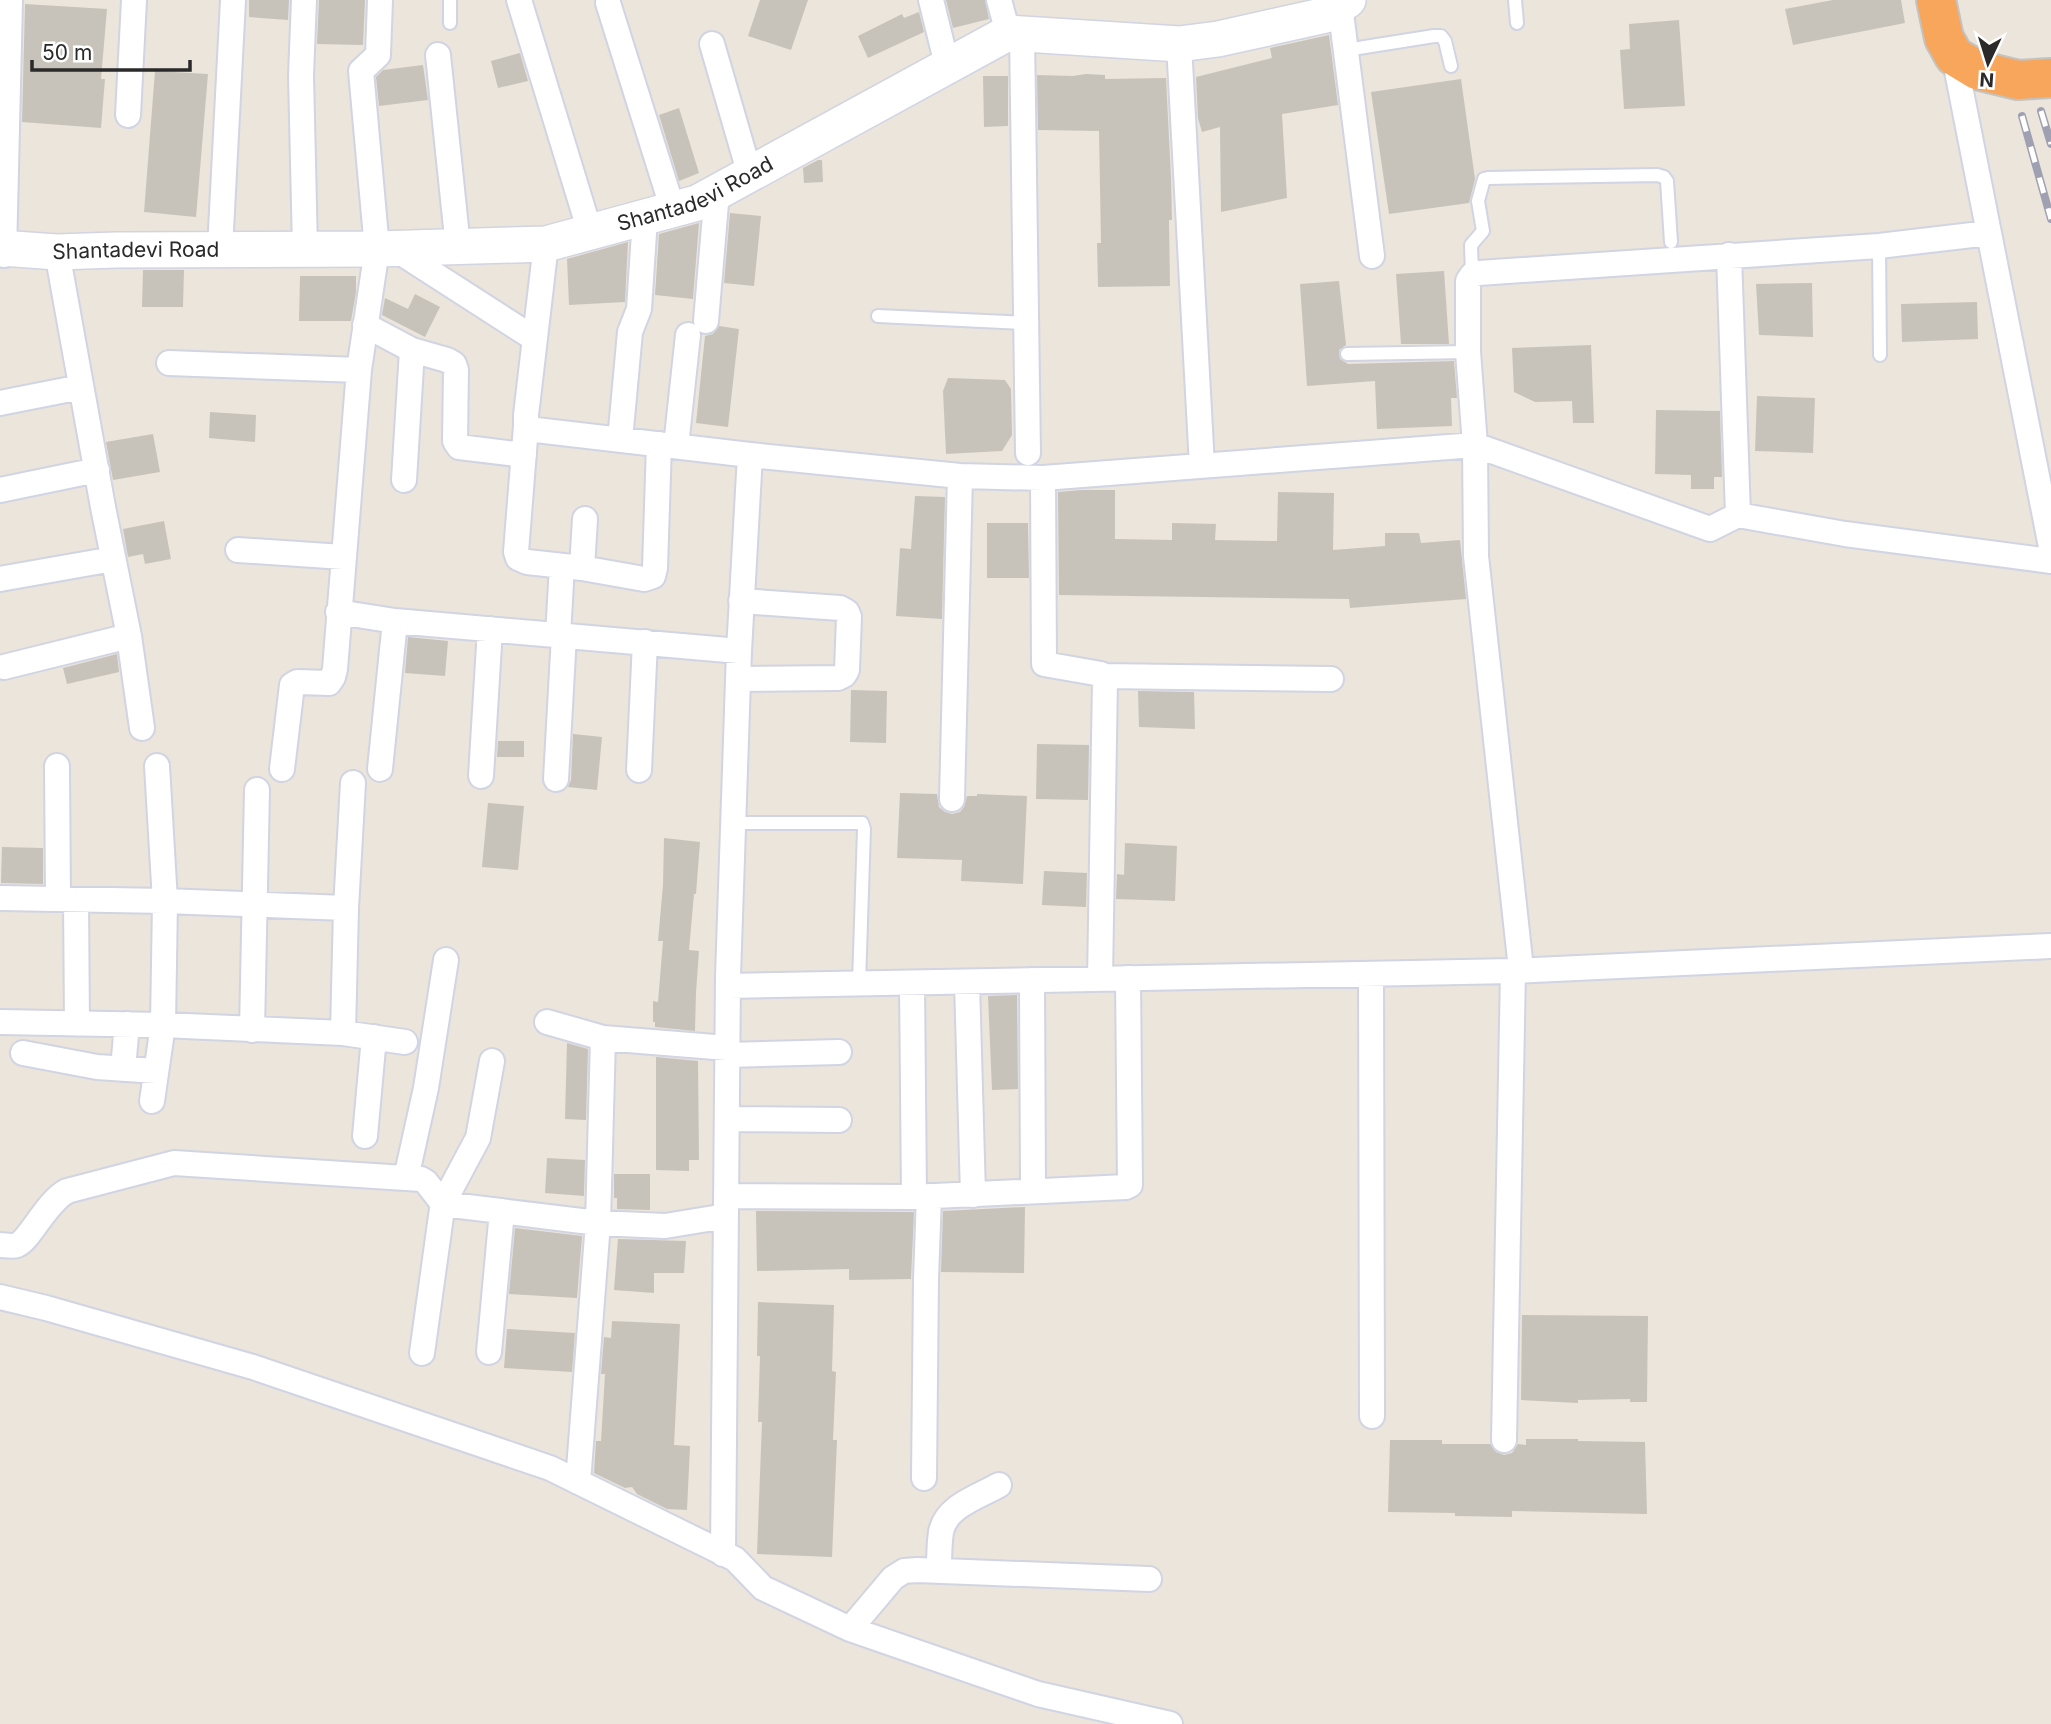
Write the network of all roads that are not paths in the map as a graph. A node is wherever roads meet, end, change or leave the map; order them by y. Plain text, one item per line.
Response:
1 (10, 0) edge
2 (134, 0) edge
3 (233, 0) edge
4 (304, 0) edge
5 (380, 0) edge
6 (450, 0) edge
7 (519, 0) edge
8 (931, 0) edge
9 (1515, 0) edge
10 (1936, 0) edge
11 (1344, 2) edge
12 (608, 3) dead end
13 (1010, 22) edge
14 (450, 23) dead end
15 (1517, 23) dead end
16 (712, 44) dead end
17 (1180, 44) junction
18 (1346, 50) junction
19 (438, 55) dead end
20 (1954, 56) junction
21 (947, 65) junction
22 (1451, 66) dead end
23 (2051, 78) edge
24 (128, 115) dead end
25 (750, 175) junction
26 (717, 192) junction
27 (659, 214) junction
28 (590, 232) junction
29 (1989, 233) junction
30 (1671, 242) dead end
31 (546, 244) junction
32 (1879, 246) junction
33 (458, 247) junction
34 (220, 249) junction
35 (305, 249) junction
36 (386, 249) junction
37 (3, 250) edge
38 (57, 252) junction
39 (1729, 256) junction
40 (1372, 257) dead end
41 (1472, 275) junction
42 (878, 316) dead end
43 (1026, 323) junction
44 (365, 325) junction
45 (535, 339) junction
46 (412, 350) junction
47 (1468, 352) junction
48 (1347, 354) dead end
49 (1880, 355) dead end
50 (169, 362) dead end
51 (359, 370) junction
52 (81, 387) junction
53 (0, 403) edge
54 (526, 426) junction
55 (620, 440) junction
56 (667, 445) junction
57 (1475, 445) junction
58 (1028, 453) dead end
59 (524, 455) junction
60 (750, 455) junction
61 (1202, 466) junction
62 (97, 470) junction
63 (960, 476) junction
64 (1043, 478) junction
65 (404, 480) dead end
66 (0, 490) edge
67 (1738, 515) junction
68 (585, 519) dead end
69 (2051, 547) edge
70 (238, 550) dead end
71 (343, 557) junction
72 (113, 559) junction
73 (2051, 561) edge
74 (572, 567) junction
75 (0, 579) edge
76 (741, 601) junction
77 (338, 612) junction
78 (395, 621) junction
79 (490, 629) junction
80 (561, 635) junction
81 (129, 636) junction
82 (645, 642) junction
83 (738, 651) junction
84 (4, 667) dead end
85 (1104, 676) junction
86 (738, 679) junction
87 (1331, 679) dead end
88 (142, 728) dead end
89 (57, 766) dead end
90 (157, 766) dead end
91 (282, 769) dead end
92 (380, 769) dead end
93 (639, 771) dead end
94 (481, 776) dead end
95 (556, 779) dead end
96 (353, 783) dead end
97 (257, 790) dead end
98 (952, 799) dead end
99 (733, 823) junction
100 (0, 898) edge
101 (67, 899) junction
102 (165, 901) junction
103 (256, 905) junction
104 (345, 908) junction
105 (2051, 946) edge
106 (446, 960) dead end
107 (1517, 970) junction
108 (1371, 974) junction
109 (1128, 978) junction
110 (1100, 979) junction
111 (1032, 980) junction
112 (967, 982) junction
113 (912, 983) junction
114 (859, 984) junction
115 (728, 986) junction
116 (0, 1022) edge
117 (547, 1022) dead end
118 (77, 1024) junction
119 (127, 1024) junction
120 (163, 1025) junction
121 (252, 1030) junction
122 (343, 1033) junction
123 (374, 1037) junction
124 (603, 1038) junction
125 (405, 1042) dead end
126 (727, 1051) junction
127 (839, 1052) dead end
128 (23, 1053) dead end
129 (492, 1061) dead end
130 (123, 1069) junction
131 (156, 1071) junction
132 (152, 1101) dead end
133 (727, 1119) junction
134 (839, 1120) dead end
135 (365, 1136) dead end
136 (406, 1178) junction
137 (1033, 1191) junction
138 (973, 1195) junction
139 (922, 1197) junction
140 (443, 1204) junction
141 (726, 1206) junction
142 (502, 1212) junction
143 (598, 1223) junction
144 (0, 1245) edge
145 (0, 1297) edge
146 (489, 1352) dead end
147 (422, 1353) dead end
148 (1372, 1416) dead end
149 (1504, 1440) dead end
150 (924, 1478) dead end
151 (578, 1482) junction
152 (999, 1485) dead end
153 (723, 1554) junction
154 (939, 1571) junction
155 (1149, 1579) dead end
156 (850, 1629) junction
157 (1170, 1724) edge

1 - 37 street
2 - 24 street
3 - 34 street
4 - 35 street
5 - 36 street
6 - 14 lane
7 - 28 street
8 - 21 street
9 - 15 lane
10 - 20 highway
11 - 17 street
11 - 18 street
12 - 27 street
13 - 17 street
13 - 21 street, Shantadevi Road
13 - 43 street
16 - 25 street
17 - 61 street
18 - 22 lane
18 - 40 street
19 - 33 street
20 - 23 highway
20 - 29 street
21 - 25 street, Shantadevi Road
25 - 26 street, Shantadevi Road
26 - 27 street, Shantadevi Road
26 - 56 street
27 - 28 street, Shantadevi Road
27 - 55 street
28 - 31 street, Shantadevi Road
29 - 32 street
29 - 69 street
30 - 41 lane
31 - 33 street, Shantadevi Road
31 - 45 street
32 - 39 street
32 - 49 lane
33 - 36 street, Shantadevi Road
34 - 35 street, Shantadevi Road
34 - 38 street, Shantadevi Road
35 - 36 street, Shantadevi Road
36 - 44 street
36 - 45 street
37 - 38 street, Shantadevi Road
38 - 52 street
39 - 41 street
39 - 67 street
41 - 47 street
42 - 43 lane
43 - 58 street
44 - 46 street
44 - 51 street
45 - 54 street
46 - 59 street
46 - 65 street
47 - 48 lane
47 - 57 street
50 - 51 street
51 - 71 street
52 - 53 street
52 - 62 street
54 - 55 street
54 - 59 street
55 - 56 street
56 - 60 street
56 - 74 street
57 - 61 street
57 - 67 street
57 - 107 street
59 - 74 street
60 - 63 street
60 - 76 street
61 - 64 street
62 - 66 street
62 - 72 street
63 - 64 street
63 - 98 street
64 - 85 street
67 - 73 street
68 - 74 street
70 - 71 street
71 - 77 street
72 - 75 street
72 - 81 street
74 - 80 street
76 - 83 street
76 - 86 street
77 - 78 street
77 - 91 street
78 - 79 street
78 - 92 street
79 - 80 street
79 - 94 street
80 - 82 street
80 - 95 street
81 - 84 street
81 - 88 street
82 - 83 street
82 - 93 street
83 - 86 street
85 - 87 street
85 - 110 street
86 - 99 street
89 - 101 street
90 - 102 street
96 - 104 street
97 - 103 street
99 - 114 lane
99 - 115 street
100 - 101 street
101 - 102 street
101 - 118 street
102 - 103 street
102 - 120 street
103 - 104 street
103 - 121 street
104 - 122 street
105 - 107 street
106 - 136 street
107 - 108 street
107 - 149 street
108 - 109 street
108 - 148 street
109 - 110 street
109 - 137 street
110 - 111 street
111 - 112 street
111 - 137 street
112 - 113 street
112 - 138 street
113 - 114 street
113 - 139 street
114 - 115 street
115 - 126 street
116 - 118 street
117 - 124 street
118 - 119 street
119 - 120 street
119 - 130 street
120 - 121 street
120 - 131 street
121 - 122 street
122 - 123 street
123 - 125 street
123 - 135 street
124 - 126 street
124 - 143 street
126 - 127 street
126 - 133 street
128 - 130 street
129 - 140 street
130 - 131 street
131 - 132 street
133 - 134 street
133 - 141 street
136 - 140 street
136 - 144 street
137 - 138 street
138 - 139 street
139 - 141 street
139 - 150 street
140 - 142 street
140 - 147 street
141 - 143 street
141 - 153 street
142 - 143 street
142 - 146 street
143 - 151 street
145 - 151 street
151 - 153 street
152 - 154 street
153 - 156 street
154 - 155 street
154 - 156 street
156 - 157 street

